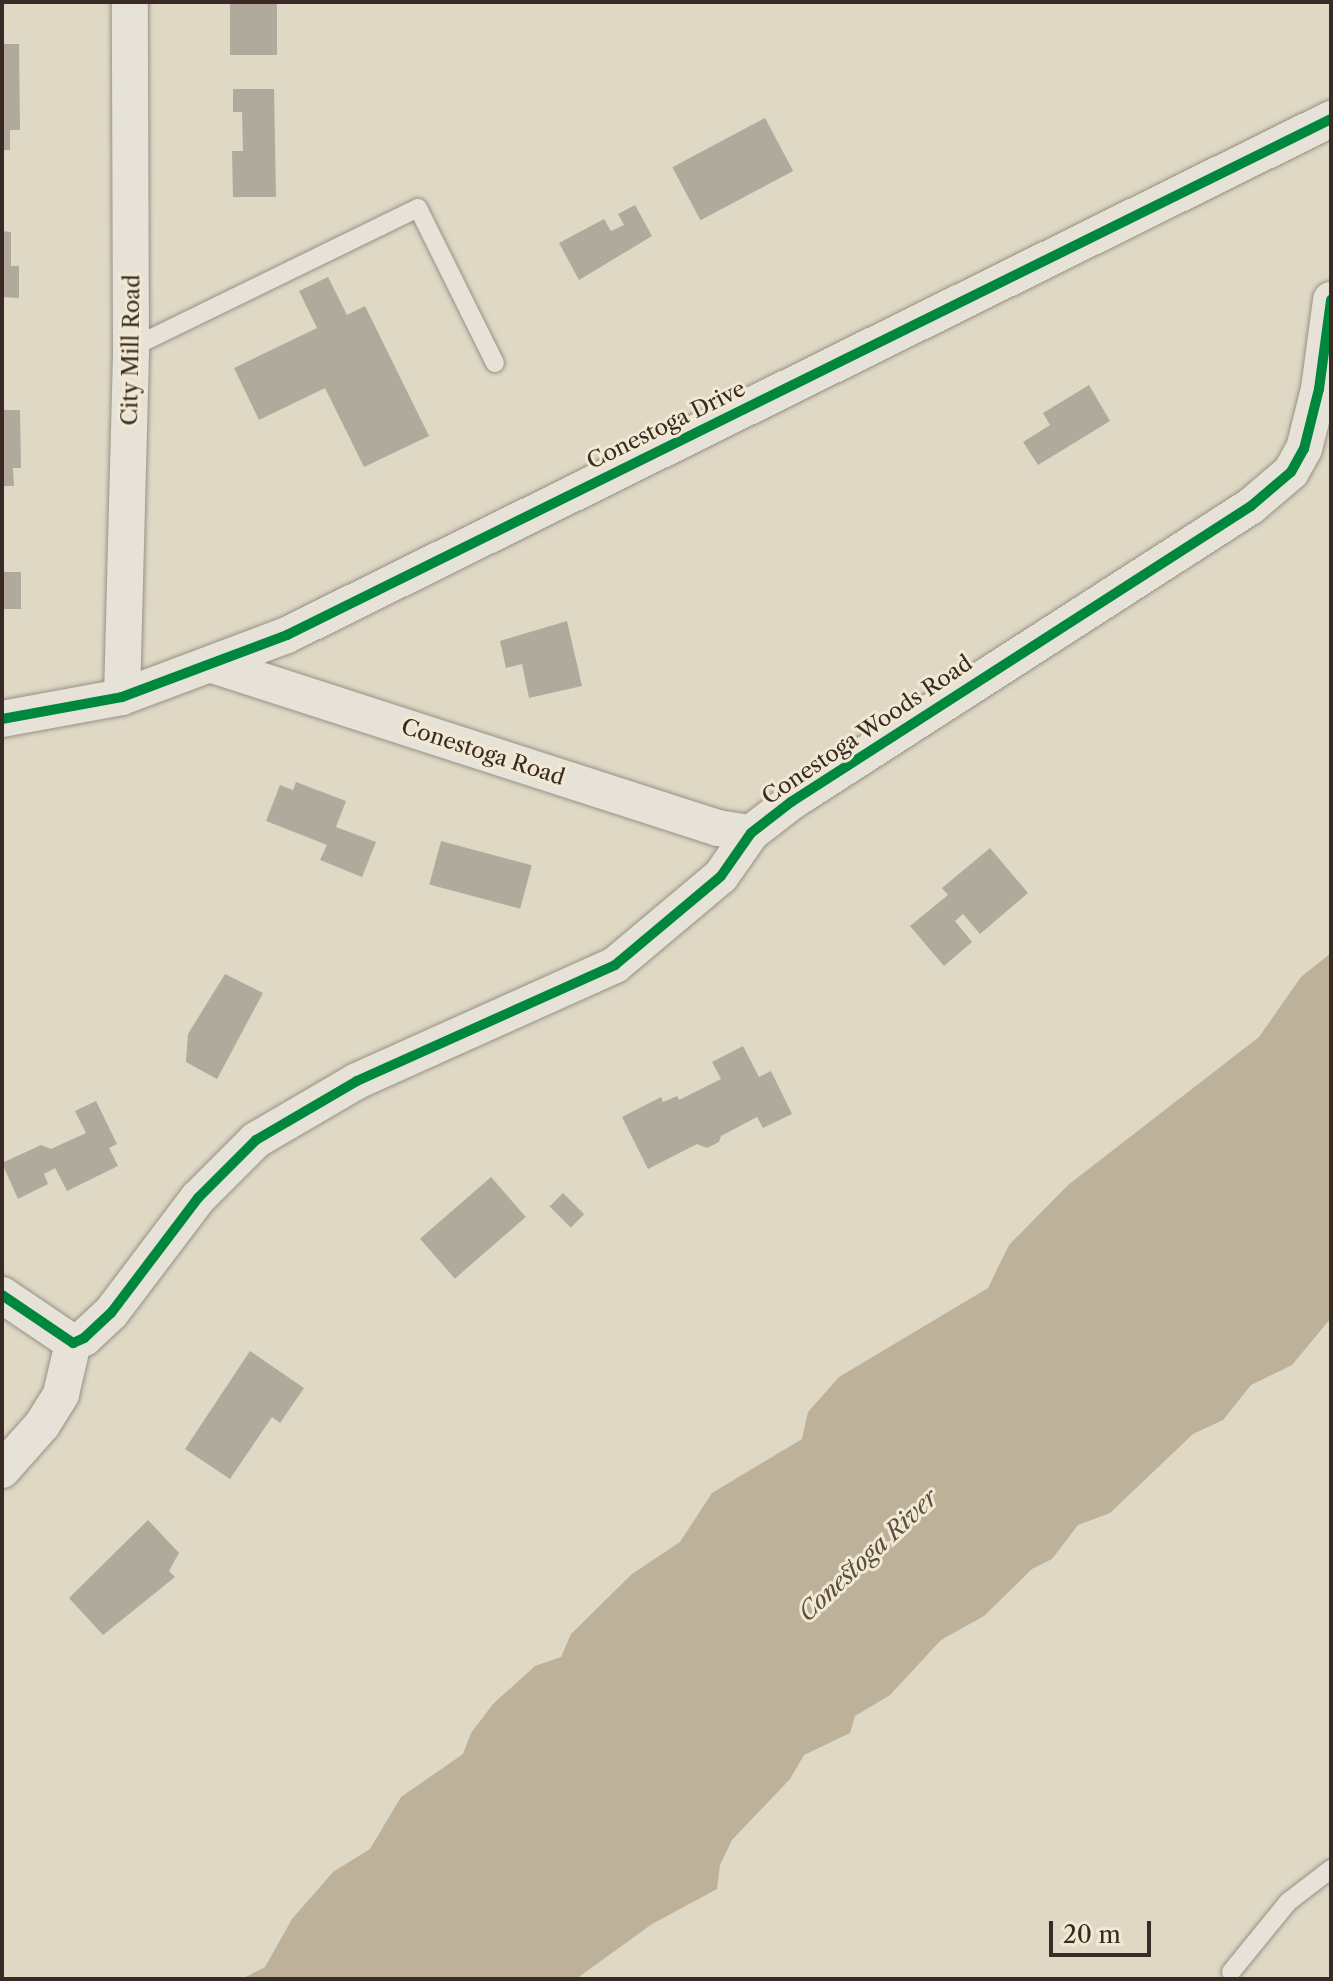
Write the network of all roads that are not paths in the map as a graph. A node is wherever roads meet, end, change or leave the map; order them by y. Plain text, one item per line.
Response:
1 (130, 2) edge
2 (1331, 119) edge
3 (1331, 300) edge
4 (131, 348) junction
5 (495, 363) dead end
6 (216, 666) junction
7 (122, 697) junction
8 (2, 719) edge
9 (751, 833) junction
10 (2, 1295) edge
11 (73, 1343) junction
12 (2, 1470) edge
13 (1331, 1869) edge
14 (1231, 1972) dead end

1 - 4 street, City Mill Road
2 - 6 street, Conestoga Drive
3 - 9 street, Conestoga Woods Road
4 - 5 lane
4 - 7 street, City Mill Road
6 - 7 street, Conestoga Drive
6 - 9 street, Conestoga Road
7 - 8 street, Conestoga Drive
9 - 11 street, Conestoga Woods Road
10 - 11 street
11 - 12 street
13 - 14 lane

